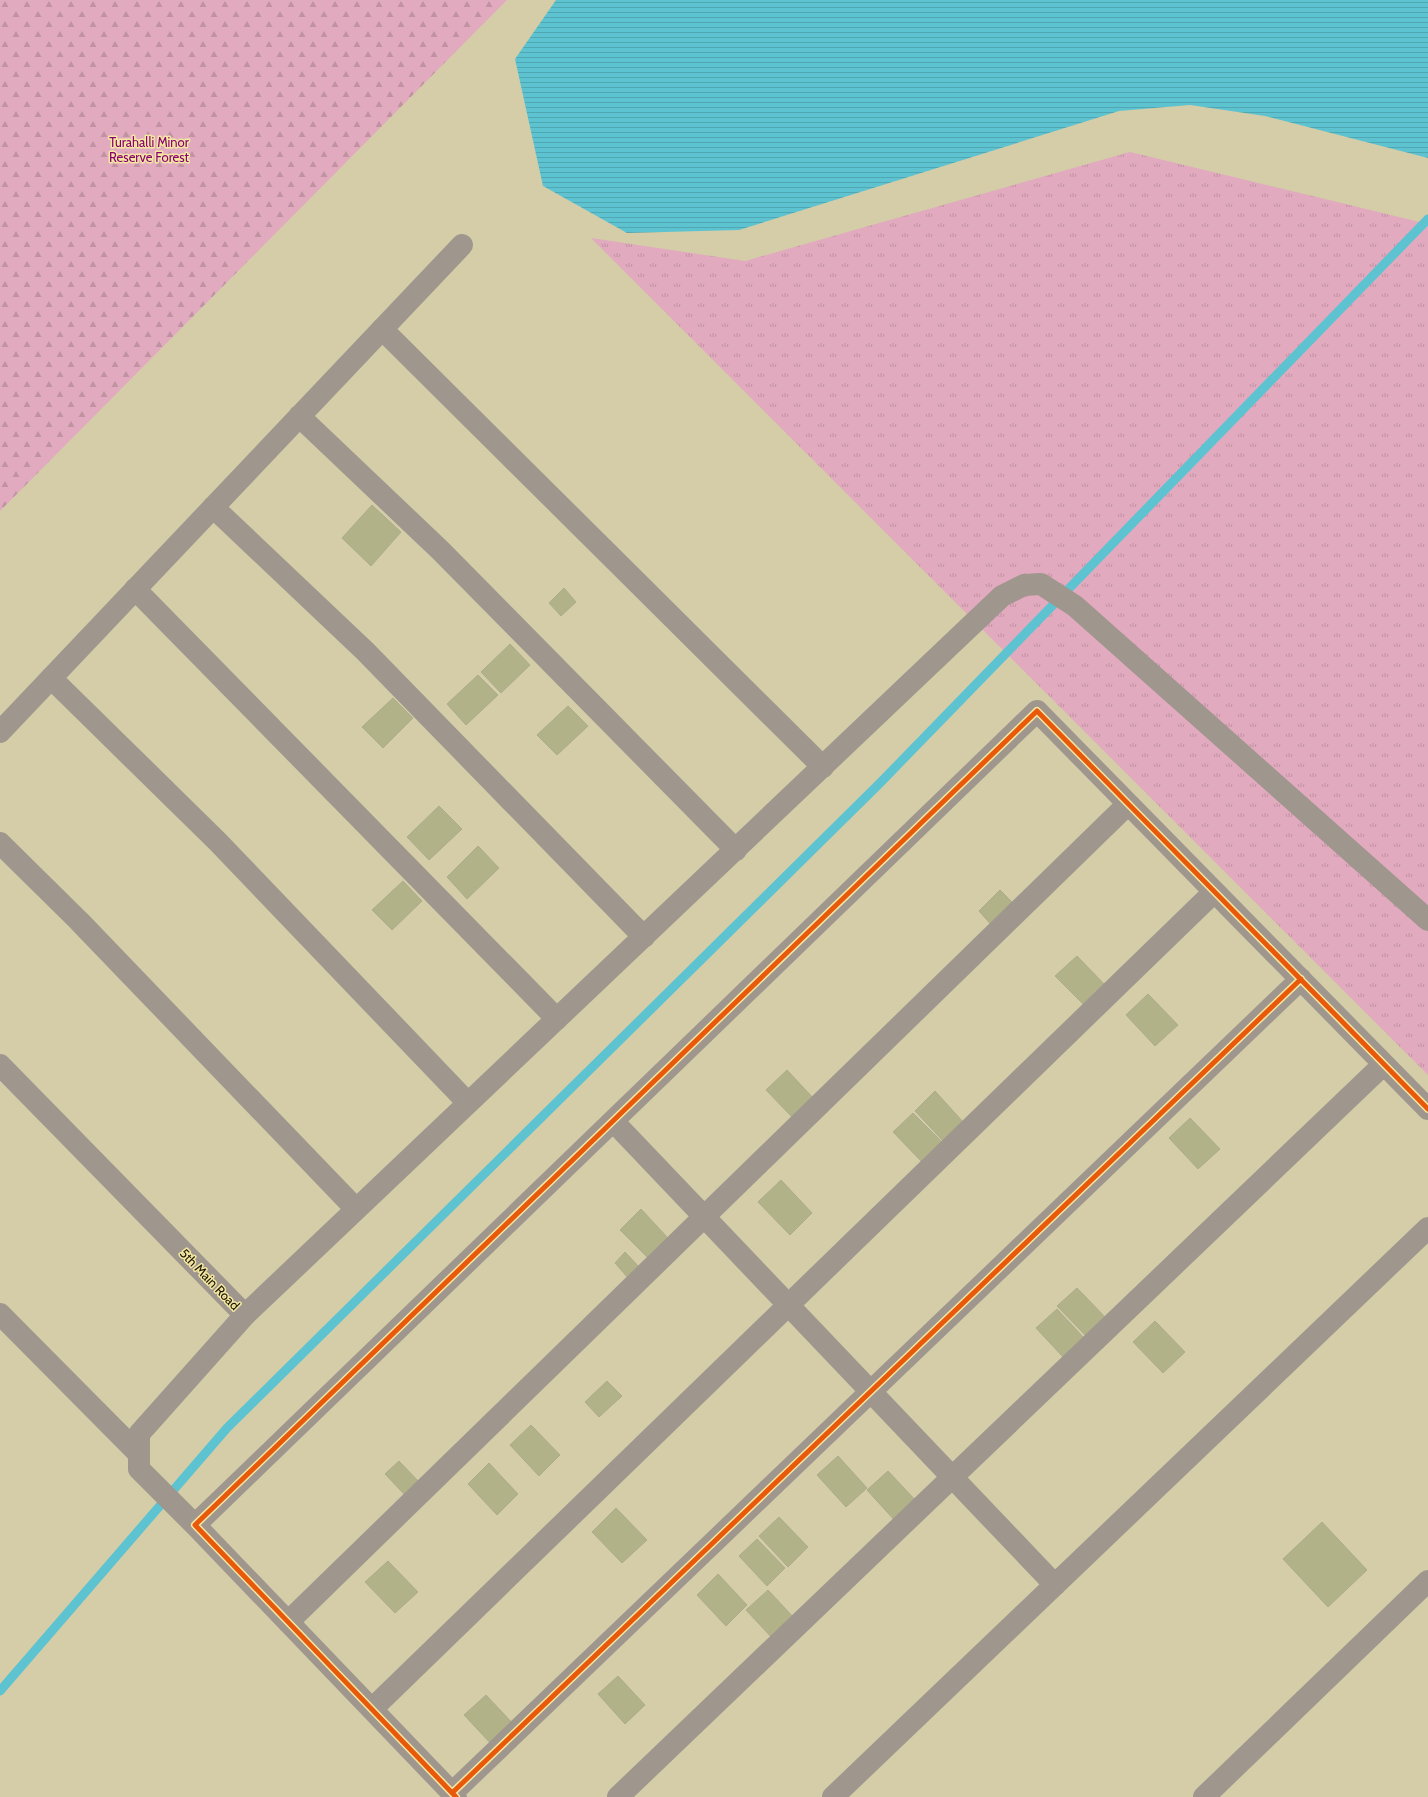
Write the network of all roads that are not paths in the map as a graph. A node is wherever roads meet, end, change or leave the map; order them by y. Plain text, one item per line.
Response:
1 (462, 244) dead end
2 (382, 329) junction
3 (299, 416) junction
4 (213, 507) junction
5 (135, 589) junction
6 (51, 678) junction
7 (0, 732) edge
8 (823, 767) junction
9 (1128, 804) junction
10 (0, 843) edge
11 (736, 850) junction
12 (1214, 892) junction
13 (1428, 920) edge
14 (644, 936) junction
15 (1301, 980) junction
16 (557, 1019) junction
17 (1384, 1064) junction
18 (0, 1065) edge
19 (468, 1102) junction
20 (1428, 1109) edge
21 (613, 1121) junction
22 (356, 1209) junction
23 (704, 1216) junction
24 (1428, 1228) edge
25 (788, 1305) junction
26 (0, 1314) edge
27 (245, 1314) junction
28 (871, 1392) junction
29 (139, 1461) junction
30 (952, 1477) junction
31 (191, 1522) junction
32 (1428, 1581) edge
33 (1055, 1585) junction
34 (288, 1622) junction
35 (372, 1709) junction
36 (454, 1795) edge
37 (618, 1797) edge
38 (833, 1797) edge
39 (1204, 1797) edge

1 - 2 street
2 - 3 street
2 - 8 street
3 - 4 street
3 - 11 street
4 - 5 street
4 - 14 street
5 - 6 street
5 - 16 street
6 - 7 street
6 - 19 street
8 - 11 street
8 - 13 street
9 - 12 street
9 - 21 street
9 - 23 street
10 - 22 street
11 - 14 street
12 - 15 street
12 - 25 street
14 - 16 street
15 - 17 street
15 - 28 street
16 - 19 street
17 - 20 street
17 - 30 street
18 - 27 street, 5th Main Road
19 - 22 street
21 - 23 street
21 - 31 street
22 - 27 street
23 - 25 street
23 - 34 street
24 - 33 street
25 - 28 street
25 - 35 street
26 - 29 street
27 - 29 street, 5th Main Road
28 - 30 street
28 - 36 street
29 - 31 street
30 - 33 street
30 - 37 street
31 - 34 street
32 - 39 street
33 - 38 street
34 - 35 street
35 - 36 street

